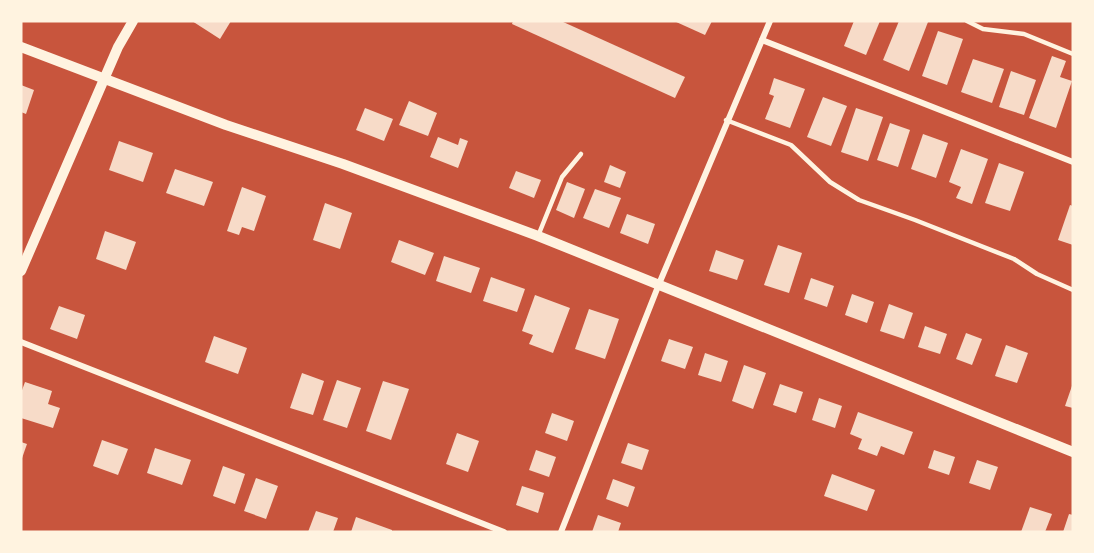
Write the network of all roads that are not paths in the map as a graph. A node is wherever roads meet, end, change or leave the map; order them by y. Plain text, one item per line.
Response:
1 (133, 21) edge
2 (770, 21) edge
3 (967, 21) edge
4 (762, 40) junction
5 (21, 47) edge
6 (1073, 54) edge
7 (104, 80) junction
8 (726, 120) junction
9 (581, 154) dead end
10 (1073, 162) edge
11 (538, 236) junction
12 (21, 271) edge
13 (659, 284) junction
14 (1073, 290) edge
15 (21, 342) edge
16 (1073, 452) edge
17 (504, 532) edge
18 (561, 532) edge

1 - 7 street
2 - 4 street
3 - 6 lane
4 - 8 street
4 - 10 street
5 - 7 street
7 - 11 street
7 - 12 street
8 - 13 street
8 - 14 lane
9 - 11 lane
11 - 13 street
13 - 16 street
13 - 18 street
15 - 17 street

